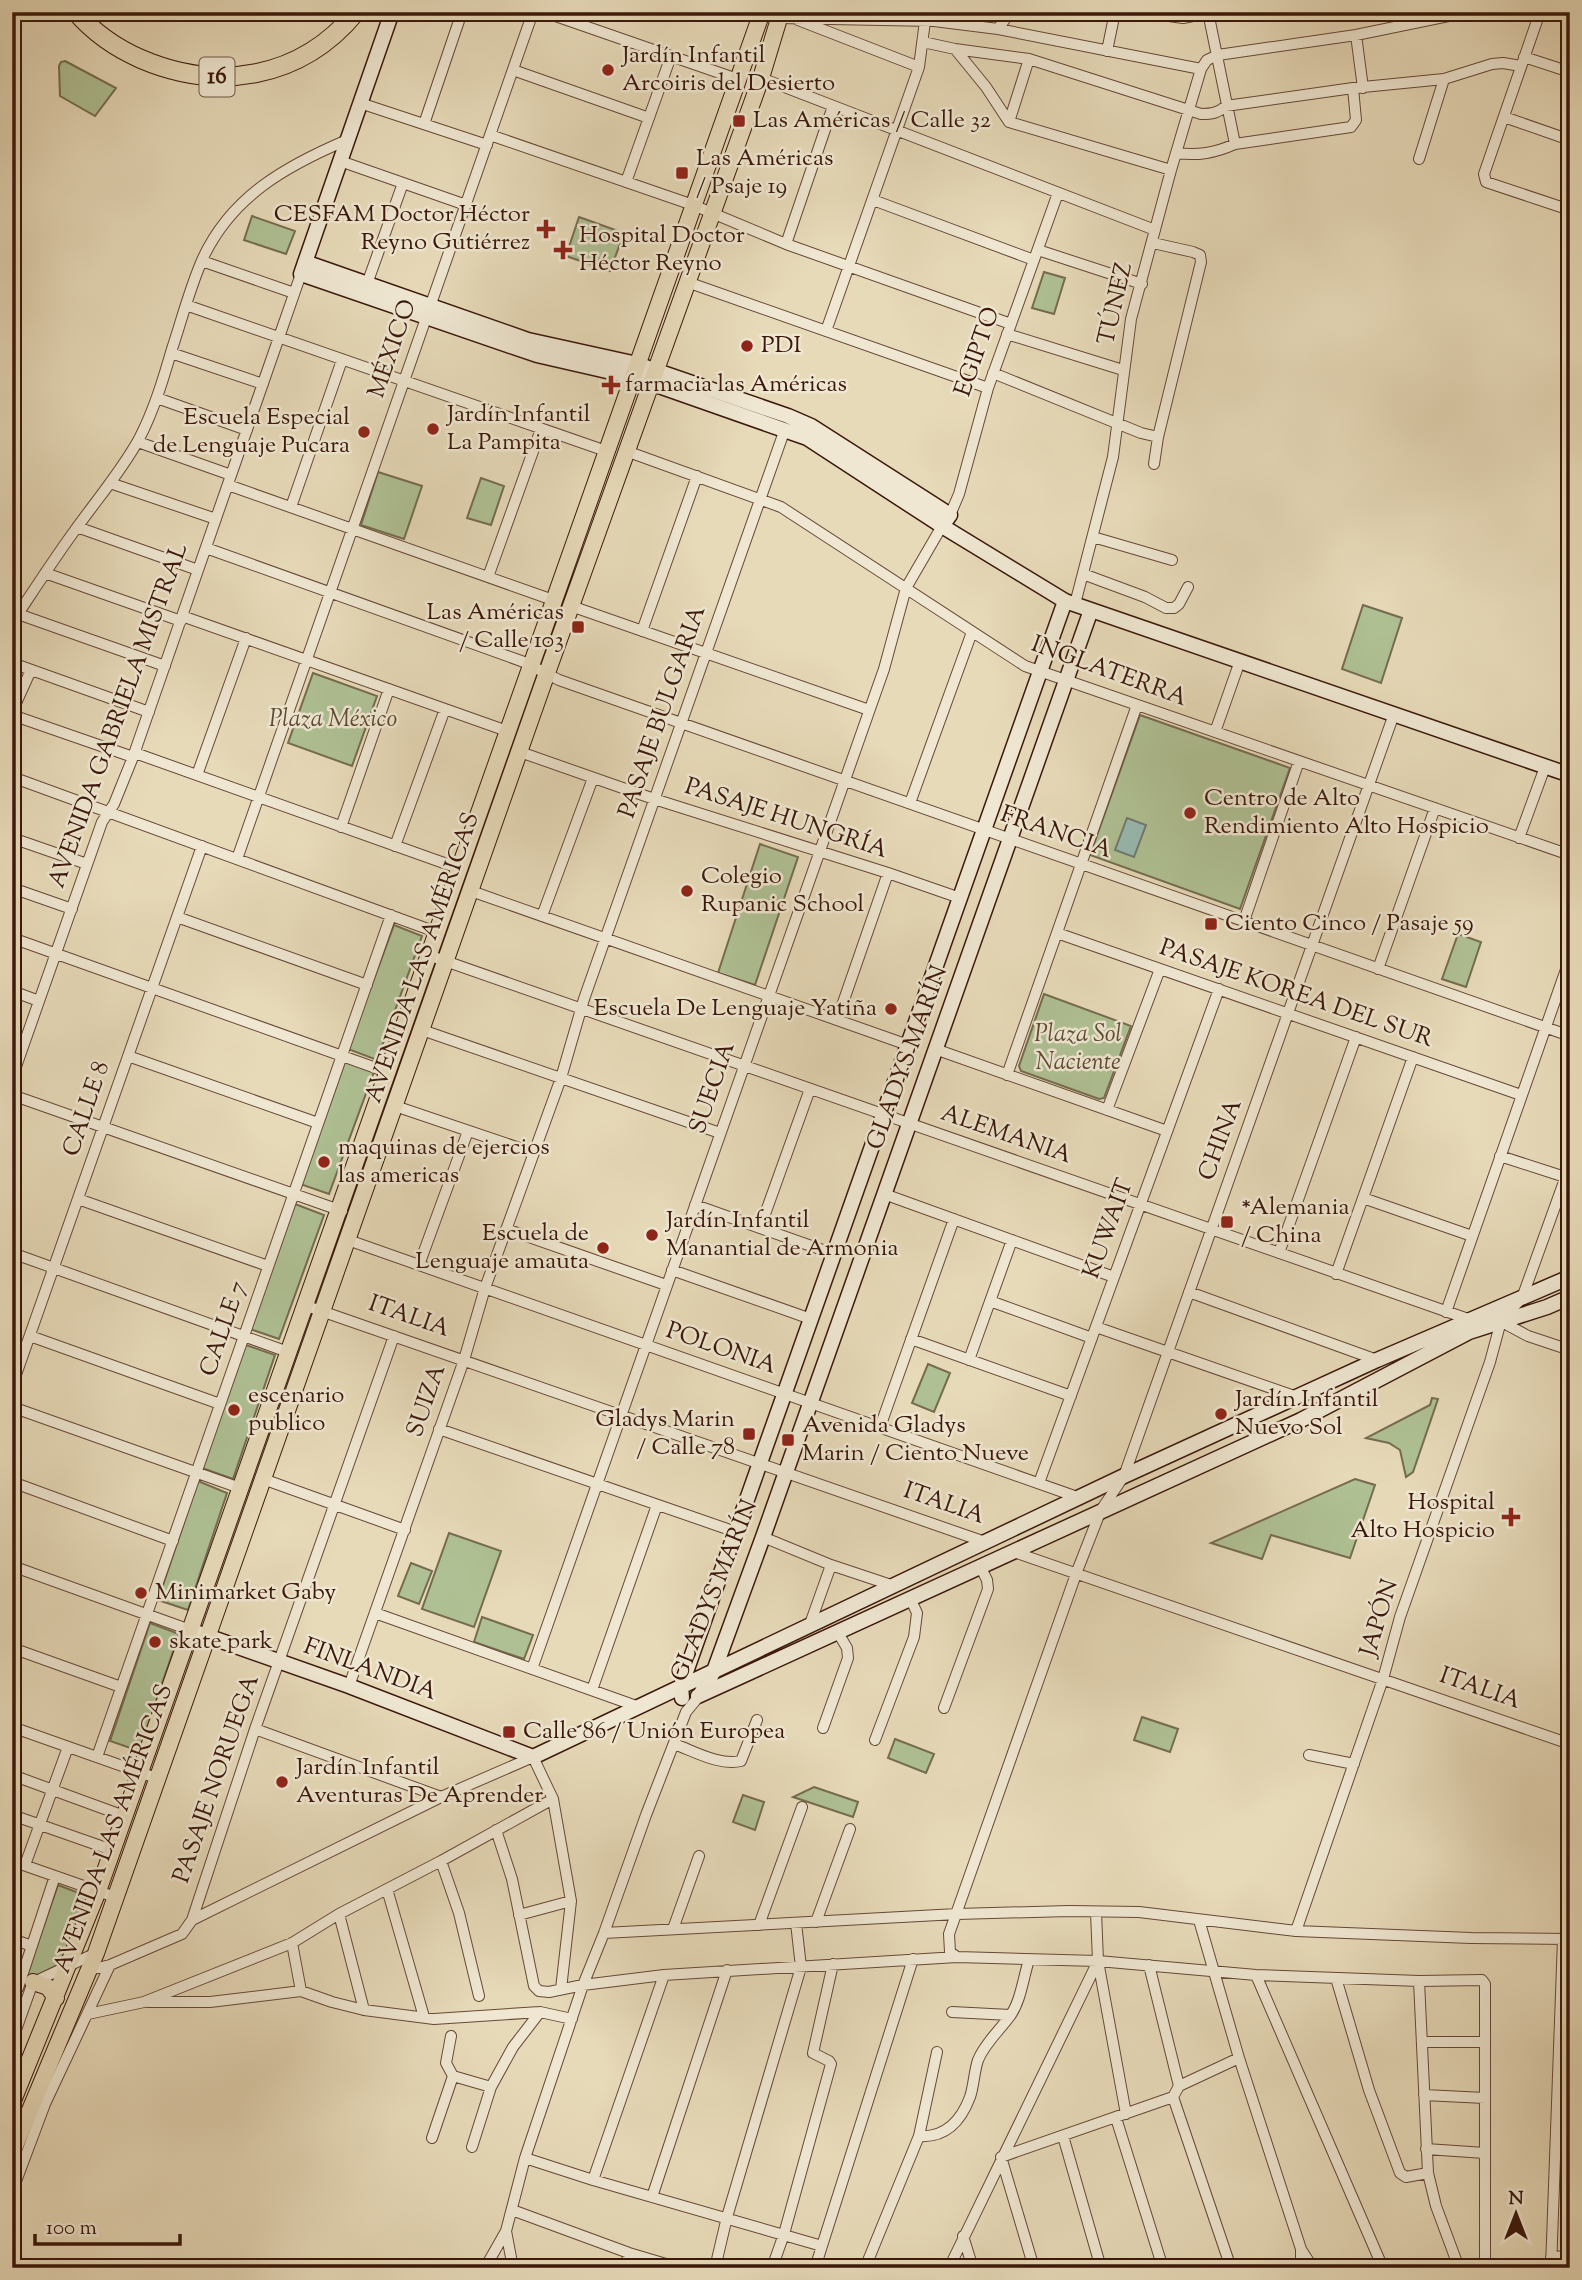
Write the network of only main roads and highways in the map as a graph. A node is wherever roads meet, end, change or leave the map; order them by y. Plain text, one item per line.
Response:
1 (76, 12) edge
2 (356, 12) edge
3 (758, 13) edge
4 (785, 16) edge
5 (21, 1987) edge
6 (56, 1998) junction
7 (12, 2103) edge
8 (12, 2153) edge

1 - 2 highway, 16
3 - 6 main road, AVENIDA LAS AMÉRICAS
4 - 8 main road, AVENIDA LAS AMÉRICAS
5 - 6 main road
6 - 7 main road, AVENIDA LAS AMÉRICAS

